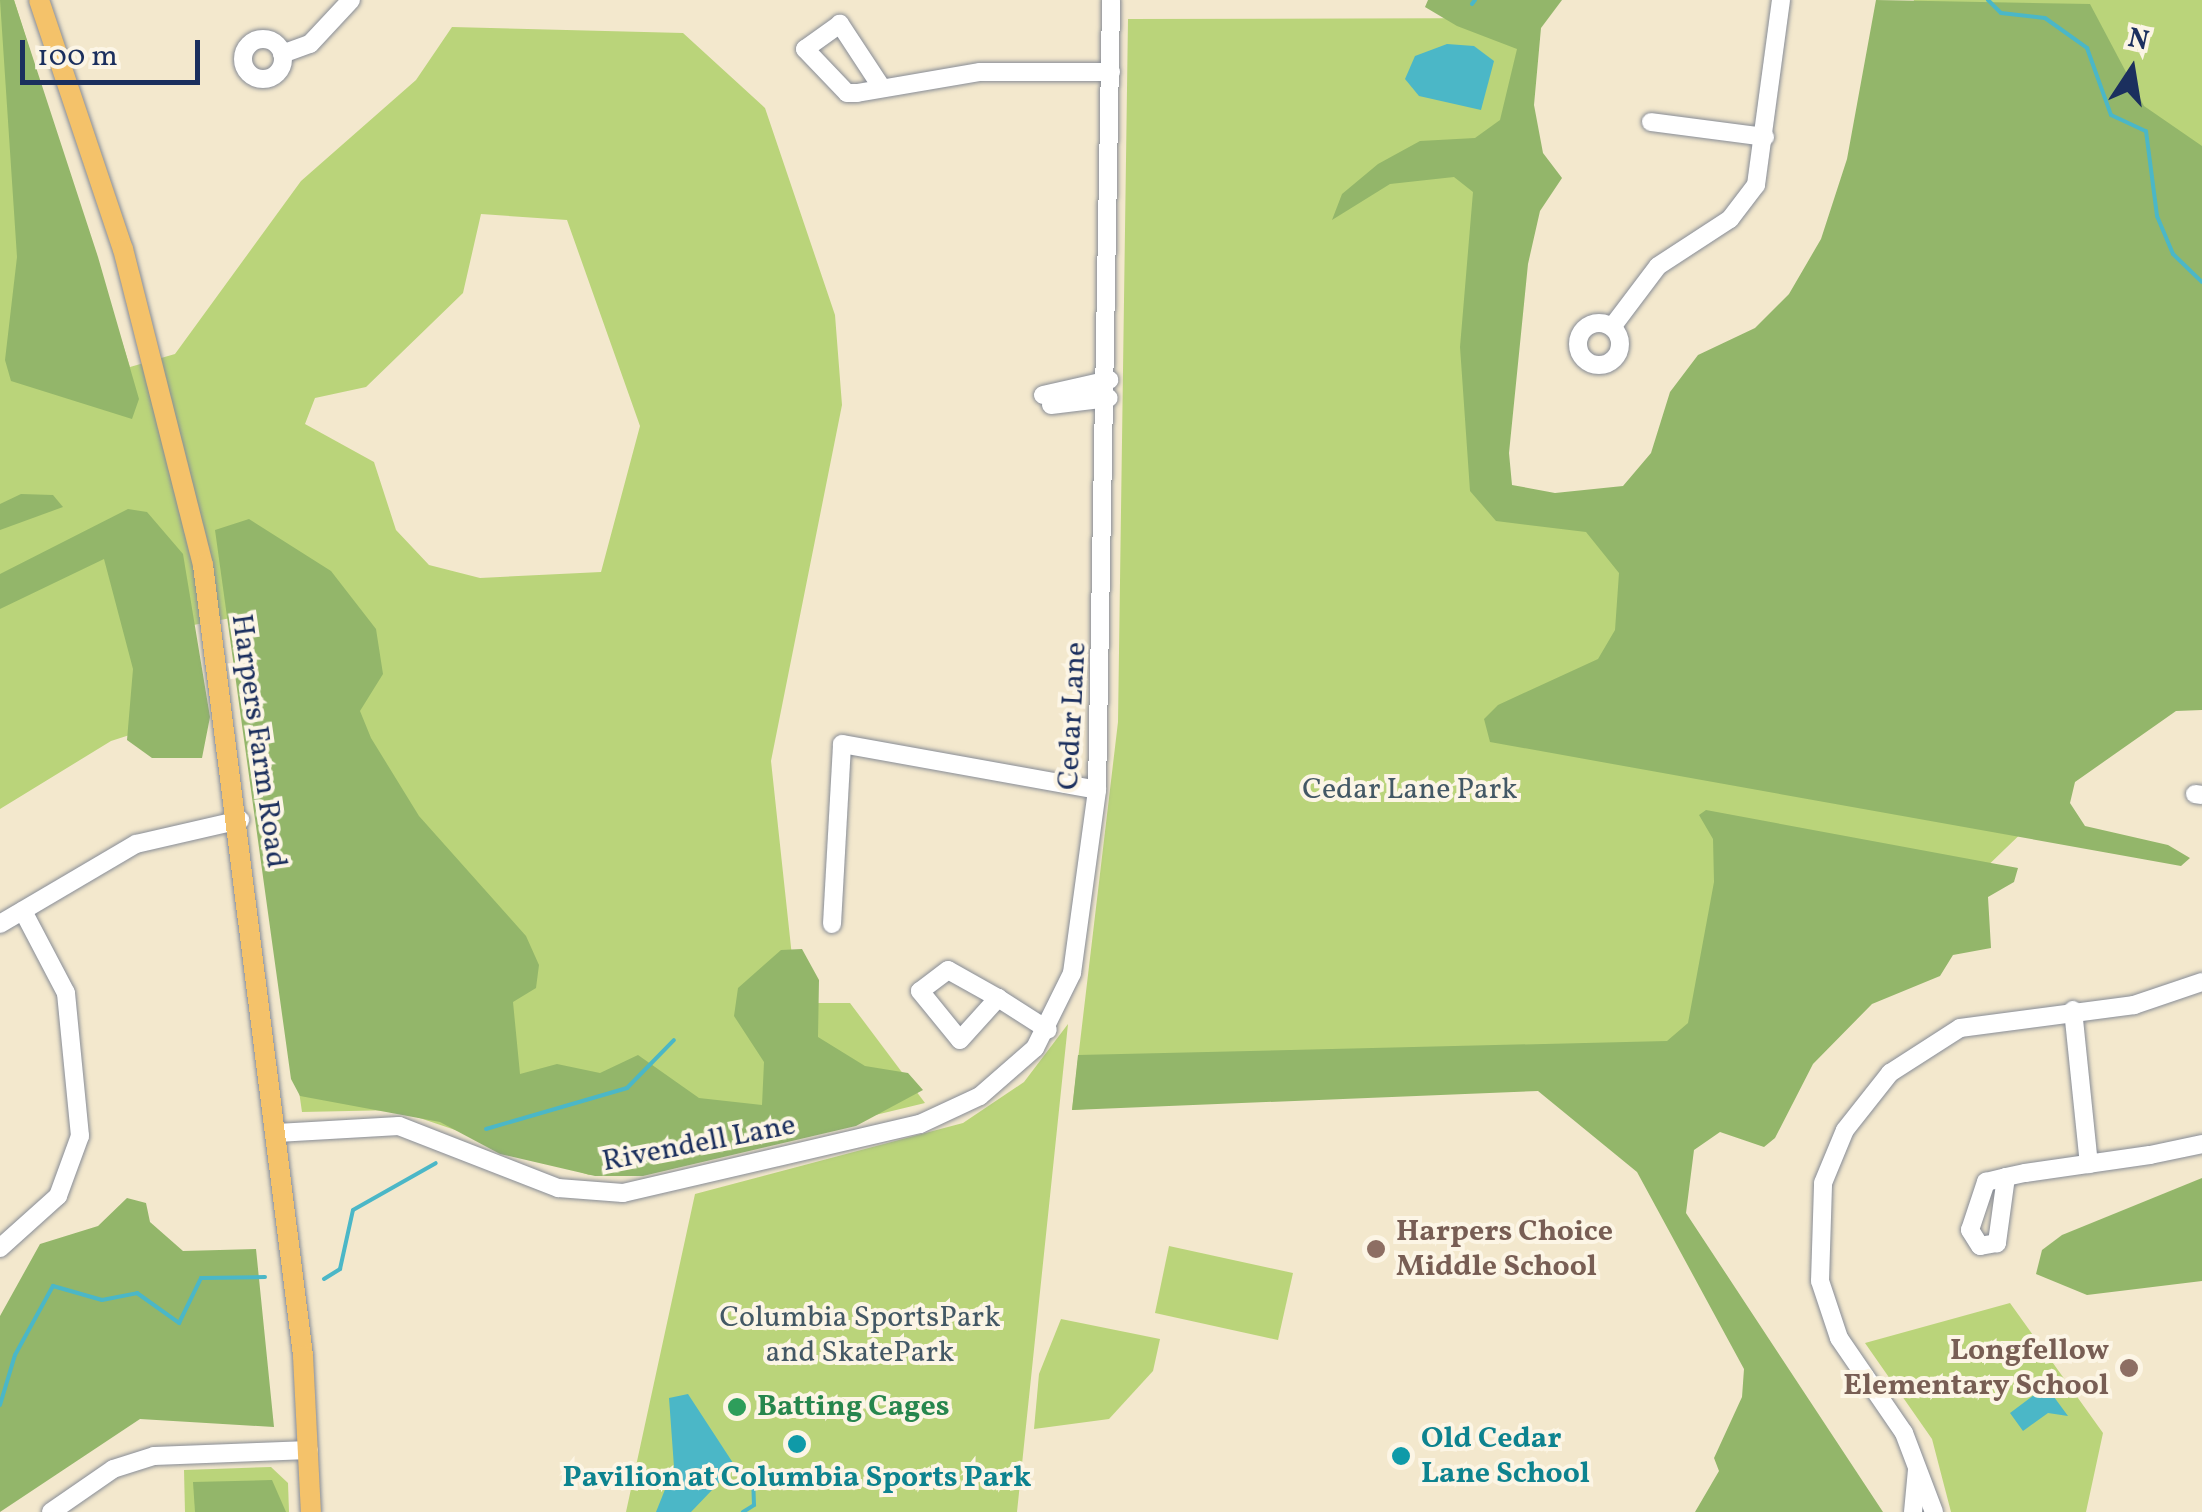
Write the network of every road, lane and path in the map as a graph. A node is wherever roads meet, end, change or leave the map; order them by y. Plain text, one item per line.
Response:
1 (38, 0) edge
2 (350, 0) edge
3 (1111, 0) edge
4 (1781, 0) edge
5 (282, 54) dead end
6 (1111, 72) junction
7 (882, 88) dead end
8 (1651, 122) dead end
9 (1765, 137) junction
10 (1612, 327) dead end
11 (1109, 389) junction
12 (1047, 400) dead end
13 (1098, 790) junction
14 (240, 820) junction
15 (22, 911) junction
16 (0, 924) edge
17 (832, 924) dead end
18 (2202, 982) edge
19 (998, 998) dead end
20 (2073, 1010) junction
21 (1048, 1030) junction
22 (277, 1134) junction
23 (2202, 1144) edge
24 (2088, 1164) junction
25 (2006, 1176) dead end
26 (0, 1248) edge
27 (309, 1450) junction
28 (1918, 1465) junction
29 (51, 1512) edge
30 (311, 1512) edge
31 (1913, 1512) edge
32 (1934, 1512) edge

1 - 14 main road, Harpers Farm Road
2 - 5 street
3 - 6 street, Cedar Lane
4 - 9 street
6 - 7 street
6 - 11 street, Cedar Lane
8 - 9 street
9 - 10 street
11 - 12 street
11 - 13 street, Cedar Lane
13 - 17 street
13 - 21 street, Cedar Lane
14 - 15 street
14 - 22 main road, Harpers Farm Road
15 - 16 street
15 - 26 street
18 - 20 street
19 - 21 street
20 - 24 street
20 - 28 street
21 - 22 street, Rivendell Lane
22 - 27 main road, Harpers Farm Road
23 - 24 street
24 - 25 street
27 - 29 street
27 - 30 main road, Harpers Farm Road
28 - 31 street
28 - 32 street

